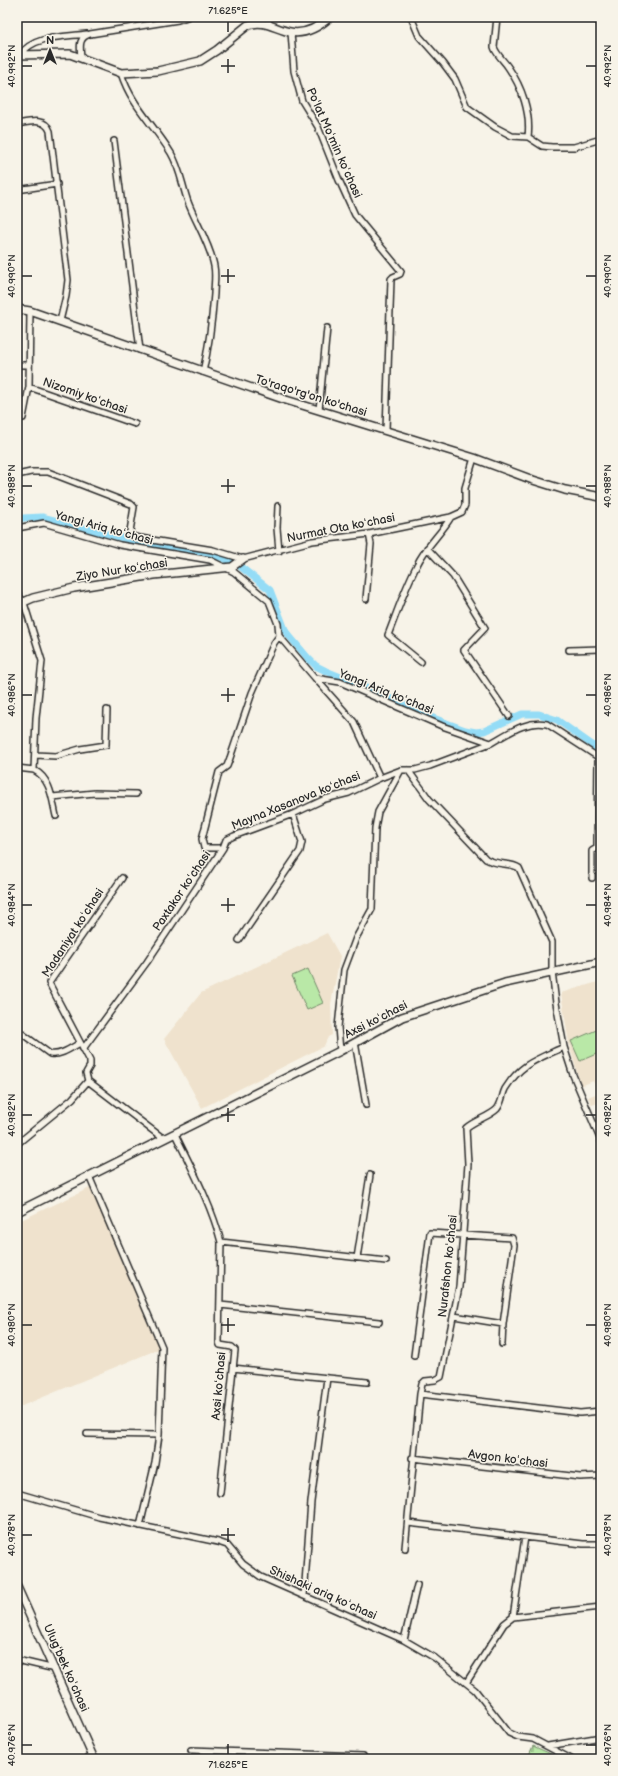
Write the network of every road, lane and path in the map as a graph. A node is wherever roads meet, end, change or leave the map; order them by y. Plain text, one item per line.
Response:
1 (187, 17) edge
2 (330, 17) edge
3 (411, 17) edge
4 (497, 17) edge
5 (268, 21) edge
6 (291, 32) junction
7 (90, 34) junction
8 (18, 55) edge
9 (81, 57) junction
10 (121, 73) junction
11 (17, 124) edge
12 (528, 137) junction
13 (601, 139) edge
14 (114, 141) dead end
15 (57, 184) junction
16 (17, 190) edge
17 (17, 309) edge
18 (30, 311) junction
19 (60, 321) junction
20 (327, 328) dead end
21 (140, 350) junction
22 (17, 365) edge
23 (28, 365) junction
24 (203, 372) junction
25 (29, 387) junction
26 (319, 410) junction
27 (23, 418) dead end
28 (135, 424) dead end
29 (386, 430) junction
30 (474, 458) junction
31 (17, 475) edge
32 (601, 497) edge
33 (278, 506) dead end
34 (451, 517) junction
35 (17, 528) edge
36 (369, 534) junction
37 (427, 548) junction
38 (279, 551) junction
39 (243, 558) junction
40 (228, 567) junction
41 (17, 593) edge
42 (366, 599) dead end
43 (20, 604) edge
44 (279, 636) junction
45 (601, 649) edge
46 (569, 650) dead end
47 (420, 662) dead end
48 (315, 678) junction
49 (107, 710) dead end
50 (509, 716) dead end
51 (491, 743) junction
52 (35, 755) junction
53 (600, 758) edge
54 (17, 768) edge
55 (34, 770) junction
56 (401, 770) junction
57 (408, 770) junction
58 (380, 778) junction
59 (136, 794) dead end
60 (52, 797) junction
61 (293, 814) junction
62 (56, 816) dead end
63 (223, 848) junction
64 (122, 878) dead end
65 (592, 878) dead end
66 (239, 940) dead end
67 (601, 962) edge
68 (552, 971) junction
69 (17, 1030) edge
70 (355, 1042) junction
71 (80, 1043) junction
72 (564, 1047) junction
73 (83, 1049) junction
74 (340, 1051) junction
75 (88, 1081) junction
76 (366, 1105) dead end
77 (175, 1134) junction
78 (164, 1139) junction
79 (601, 1141) edge
80 (17, 1144) edge
81 (370, 1175) dead end
82 (89, 1176) junction
83 (17, 1212) edge
84 (464, 1235) junction
85 (221, 1242) junction
86 (357, 1258) junction
87 (386, 1262) dead end
88 (220, 1305) junction
89 (454, 1316) junction
90 (379, 1322) dead end
91 (503, 1324) junction
92 (502, 1344) dead end
93 (414, 1356) dead end
94 (233, 1368) junction
95 (327, 1378) junction
96 (368, 1382) dead end
97 (420, 1394) junction
98 (601, 1411) edge
99 (87, 1434) dead end
100 (159, 1435) junction
101 (412, 1458) junction
102 (601, 1476) edge
103 (17, 1493) edge
104 (220, 1493) dead end
105 (408, 1523) junction
106 (140, 1526) junction
107 (525, 1537) junction
108 (601, 1544) edge
109 (405, 1548) dead end
110 (417, 1585) dead end
111 (17, 1587) edge
112 (304, 1596) junction
113 (601, 1607) edge
114 (513, 1618) junction
115 (404, 1640) junction
116 (17, 1660) edge
117 (55, 1669) junction
118 (466, 1683) junction
119 (601, 1738) edge
120 (548, 1746) junction
121 (191, 1750) dead end
122 (363, 1756) dead end
123 (92, 1758) edge
124 (571, 1759) edge

1 - 7 street
2 - 6 street
3 - 12 street
4 - 12 street
5 - 6 street
5 - 10 street
6 - 29 street, Poʻlat Moʻmin koʻchasi
7 - 8 street
7 - 9 street
8 - 9 street
9 - 10 street
10 - 24 street
11 - 15 street
12 - 13 street
14 - 21 street
15 - 16 street
15 - 19 street
17 - 18 street, To'raqo'rg'on ko'chasi
18 - 19 street, To'raqo'rg'on ko'chasi
18 - 23 street, Nizomiy koʻchasi
19 - 21 street, To'raqo'rg'on ko'chasi
20 - 26 street
21 - 24 street, To'raqo'rg'on ko'chasi
22 - 23 street
23 - 25 street, Nizomiy koʻchasi
24 - 26 street, To'raqo'rg'on ko'chasi
25 - 27 street, Nizomiy koʻchasi
25 - 28 street, Nizomiy koʻchasi
26 - 29 street, To'raqo'rg'on ko'chasi
29 - 30 street, To'raqo'rg'on ko'chasi
30 - 32 street, To'raqo'rg'on ko'chasi
30 - 34 street, Nurmat Ota koʻchasi
31 - 39 street, Nurmat Ota koʻchasi
33 - 38 street
34 - 36 street, Nurmat Ota koʻchasi
34 - 37 street
35 - 40 street, Yangi Ariq koʻchasi
36 - 38 street, Nurmat Ota koʻchasi
36 - 42 street
37 - 47 street
37 - 50 street
38 - 39 street, Nurmat Ota koʻchasi
39 - 40 street
40 - 43 street, Ziyo Nur koʻchasi
40 - 44 street, Yangi Ariq koʻchasi
41 - 43 street
43 - 52 street
44 - 48 street, Yangi Ariq koʻchasi
44 - 63 street, Paxtakor koʻchasi
45 - 46 street
48 - 51 street, Yangi Ariq koʻchasi
48 - 58 street, Mayna Xasanova koʻchasi
49 - 52 street
51 - 53 street
51 - 57 street, Mayna Xasanova koʻchasi
52 - 55 street
53 - 65 street
54 - 55 street
55 - 60 street
56 - 57 street, Mayna Xasanova koʻchasi
56 - 58 street, Mayna Xasanova koʻchasi
56 - 74 street
57 - 68 street
58 - 61 street, Mayna Xasanova koʻchasi
59 - 60 street
60 - 62 street
61 - 63 street, Mayna Xasanova koʻchasi
61 - 66 street
63 - 73 street, Paxtakor koʻchasi
64 - 71 street, Madaniyat koʻchasi
67 - 68 street, Axsi koʻchasi
68 - 70 street, Axsi koʻchasi
68 - 72 street
69 - 71 street
70 - 74 street, Axsi koʻchasi
70 - 76 street
71 - 73 street, Madaniyat koʻchasi
72 - 79 street
72 - 84 street, Nurafshon koʻchasi
73 - 75 street, Madaniyat koʻchasi
74 - 77 street, Axsi koʻchasi
75 - 78 street
75 - 80 street
77 - 78 street, Axsi koʻchasi
77 - 85 street, Axsi koʻchasi
78 - 82 street, Axsi koʻchasi
81 - 86 street
82 - 83 street, Axsi koʻchasi
82 - 100 street
84 - 89 street, Nurafshon koʻchasi
84 - 91 street
84 - 93 street
85 - 86 street
85 - 88 street, Axsi koʻchasi
86 - 87 street
88 - 90 street
88 - 94 street, Axsi koʻchasi
89 - 91 street
89 - 97 street, Nurafshon koʻchasi
91 - 92 street
94 - 95 street
94 - 104 street, Axsi koʻchasi
95 - 96 street
95 - 112 street
97 - 98 street
97 - 101 street
99 - 100 street
100 - 106 street
101 - 102 street, Avgon koʻchasi
101 - 105 street
103 - 106 street, Shishaki ariq koʻchasi
105 - 107 street
105 - 109 street
106 - 112 street, Shishaki ariq koʻchasi
107 - 108 street
107 - 114 street
110 - 115 street
111 - 117 street, Ulugʻbek koʻchasi
112 - 115 street, Shishaki ariq koʻchasi
113 - 114 street
114 - 118 street
115 - 118 street, Shishaki ariq koʻchasi
116 - 117 street
117 - 123 street, Ulugʻbek koʻchasi
118 - 120 street, Shishaki ariq koʻchasi
119 - 120 street
120 - 124 street, Shishaki ariq koʻchasi
121 - 122 street

